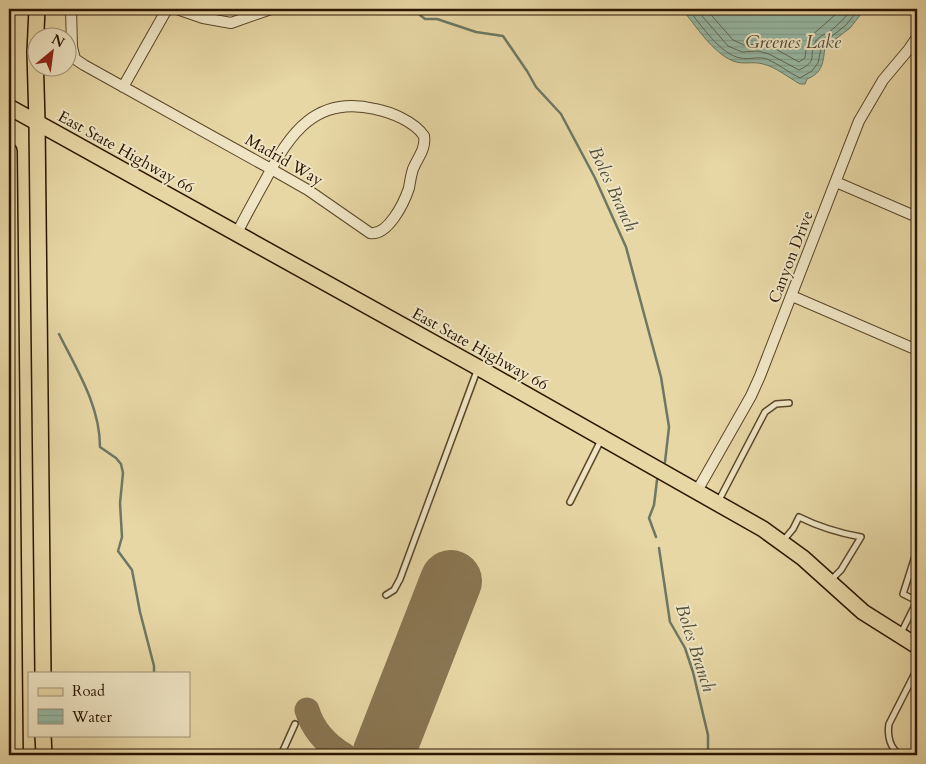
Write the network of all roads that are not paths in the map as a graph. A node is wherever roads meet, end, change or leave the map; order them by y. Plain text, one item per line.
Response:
1 (36, 9) edge
2 (71, 9) edge
3 (167, 9) edge
4 (177, 9) edge
5 (271, 9) edge
6 (917, 37) edge
7 (123, 87) junction
8 (9, 107) edge
9 (37, 122) junction
10 (9, 151) edge
11 (271, 169) junction
12 (836, 182) junction
13 (917, 217) edge
14 (236, 233) junction
15 (792, 296) junction
16 (917, 350) edge
17 (479, 368) junction
18 (789, 402) dead end
19 (602, 438) junction
20 (697, 491) junction
21 (570, 502) dead end
22 (718, 503) junction
23 (782, 542) junction
24 (917, 550) edge
25 (828, 582) junction
26 (386, 595) dead end
27 (900, 636) junction
28 (917, 646) edge
29 (917, 669) edge
30 (43, 672) edge
31 (295, 724) dead end
32 (44, 736) edge
33 (15, 755) edge
34 (44, 755) edge
35 (281, 755) edge
36 (901, 755) edge

1 - 9 main road
2 - 7 street, Madrid Way
3 - 7 street
4 - 5 street
6 - 12 street, Canyon Drive
7 - 11 street, Madrid Way
8 - 9 main road, East State Highway 66
9 - 14 main road, East State Highway 66
9 - 30 main road
10 - 33 main road
11 - 11 street, Madrid Way
11 - 14 street
12 - 13 street
12 - 15 street, Canyon Drive
14 - 17 main road, East State Highway 66
15 - 16 street
15 - 20 street, Canyon Drive
17 - 19 main road, East State Highway 66
17 - 26 lane
18 - 22 lane
19 - 20 main road, East State Highway 66
19 - 21 lane
20 - 22 main road, East State Highway 66
22 - 23 main road, East State Highway 66
23 - 25 main road, East State Highway 66
23 - 25 lane
24 - 27 lane
25 - 27 main road, East State Highway 66
27 - 28 main road, East State Highway 66
29 - 36 lane
31 - 35 lane
32 - 34 main road

